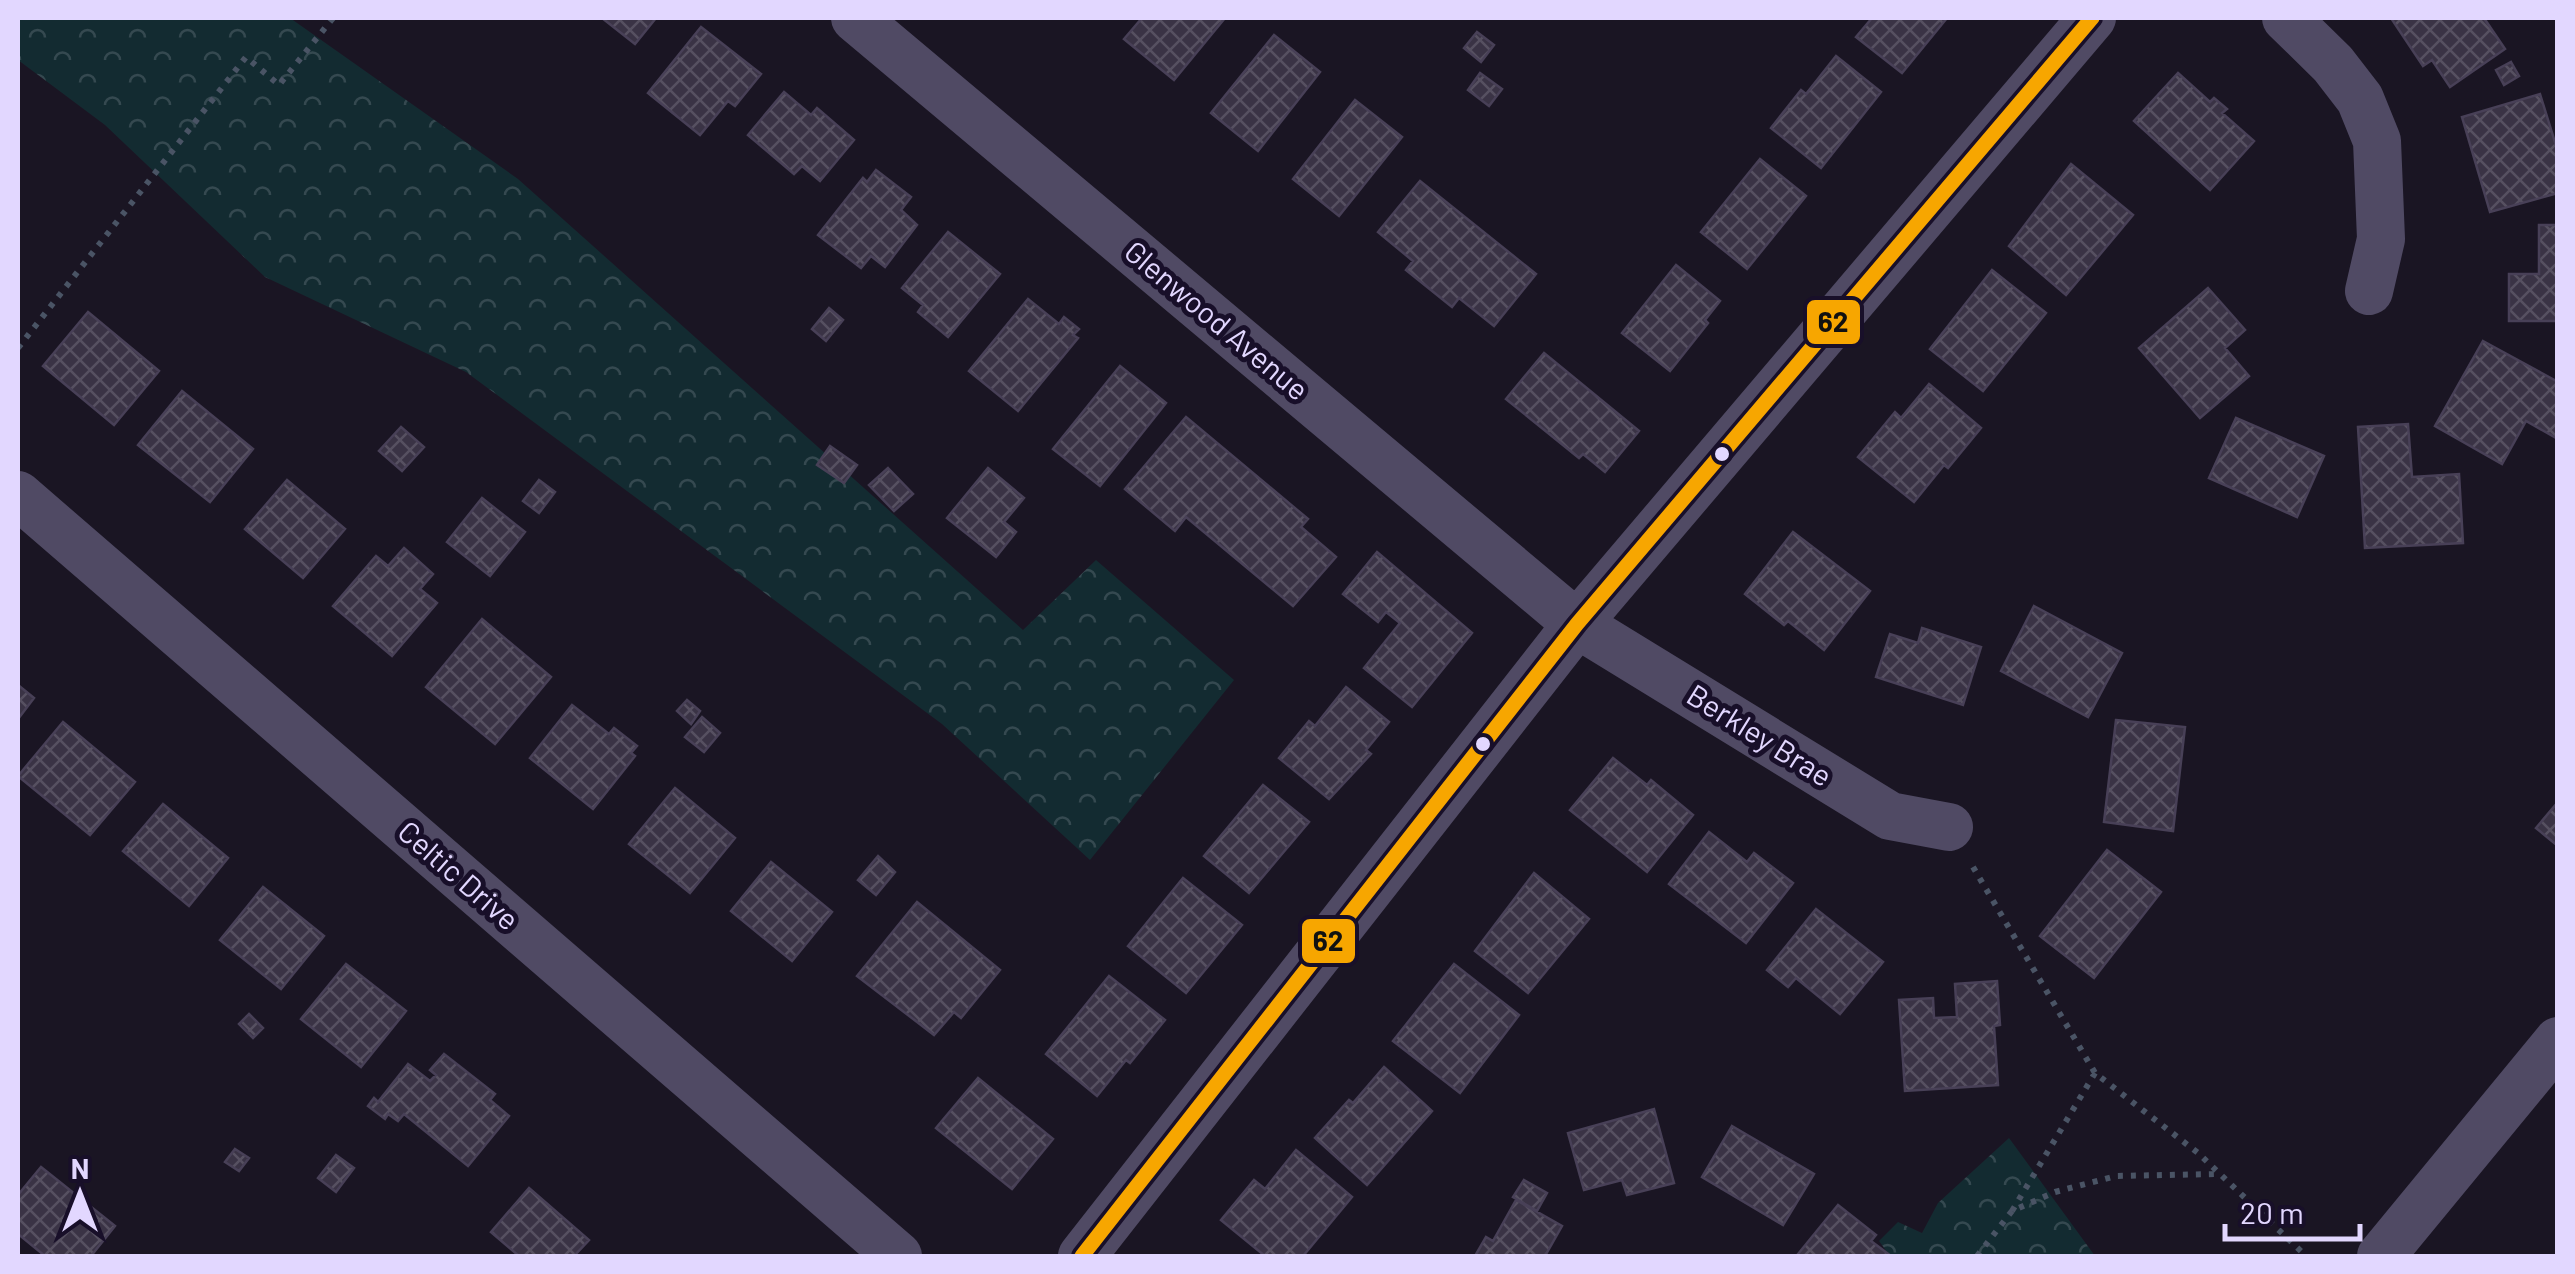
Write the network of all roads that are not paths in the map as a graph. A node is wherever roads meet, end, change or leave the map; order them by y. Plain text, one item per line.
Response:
1 (855, 18) edge
2 (2092, 18) edge
3 (2286, 18) edge
4 (2369, 291) dead end
5 (18, 494) edge
6 (1577, 624) junction
7 (1949, 827) road end
8 (2558, 1041) edge
9 (898, 1256) edge
10 (1082, 1256) edge
11 (2381, 1256) edge

1 - 6 street, Glenwood Avenue
2 - 6 street
3 - 4 street
5 - 9 street, Celtic Drive
6 - 7 street, Berkley Brae
6 - 10 street
8 - 11 street

